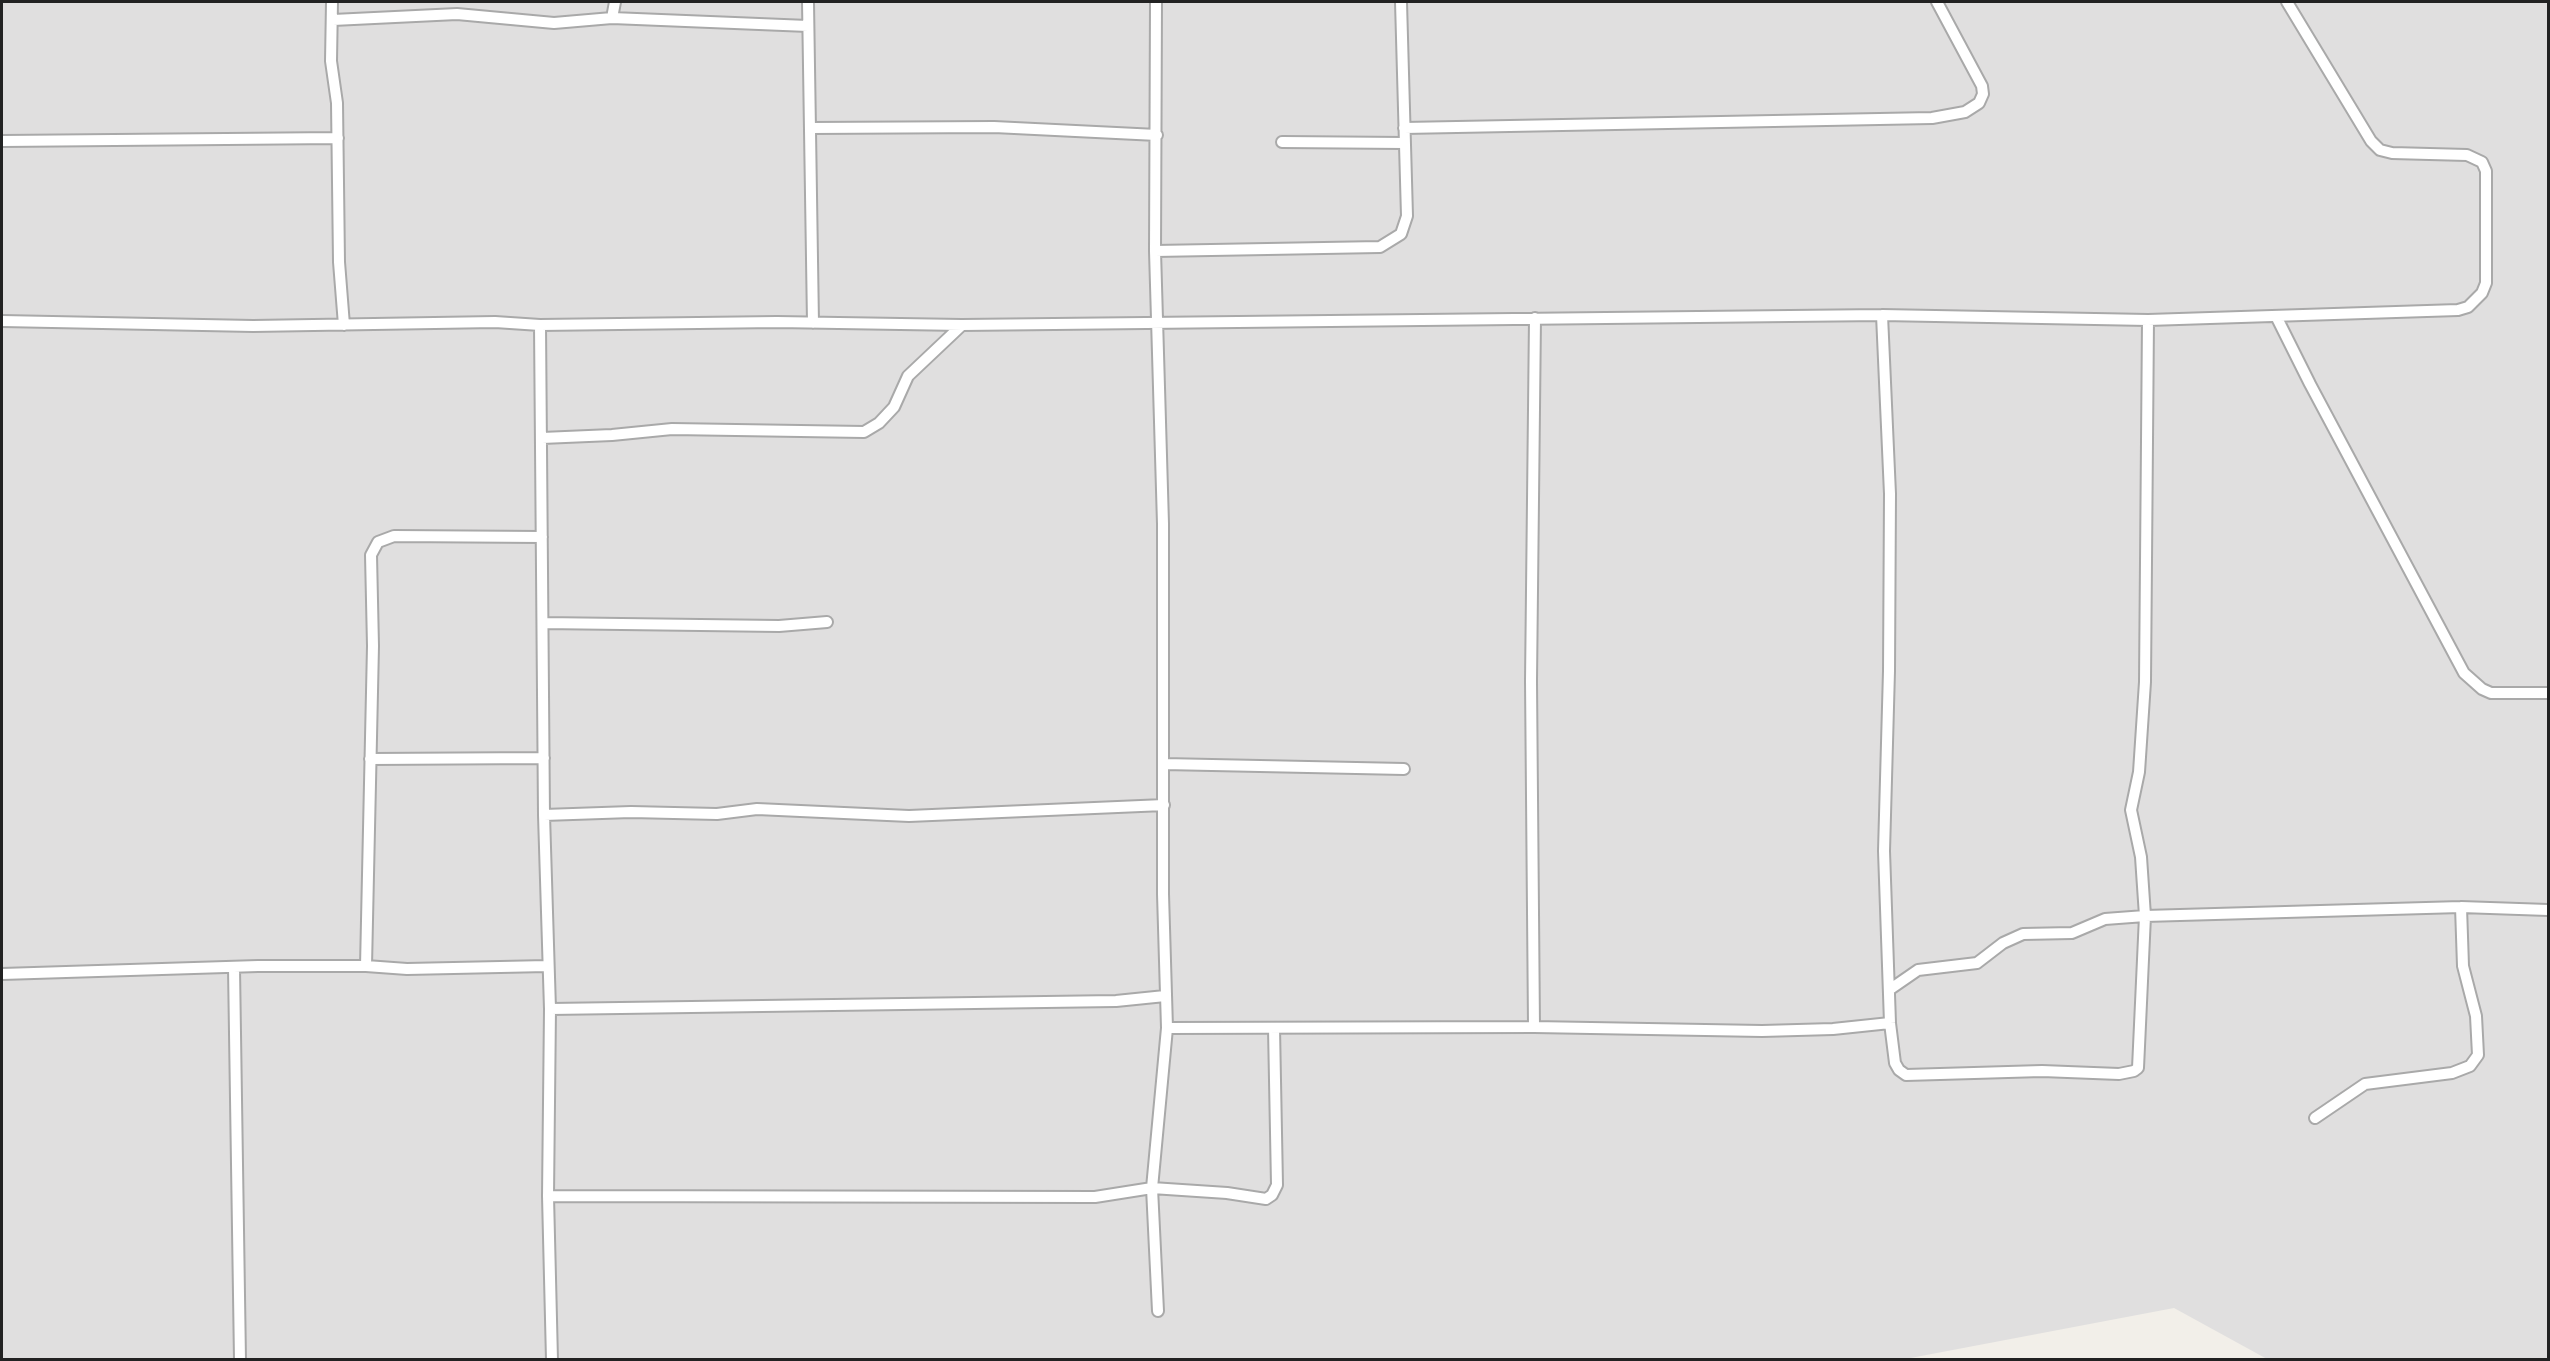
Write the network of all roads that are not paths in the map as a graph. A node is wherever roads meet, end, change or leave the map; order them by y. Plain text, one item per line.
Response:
1 (332, 2) edge
2 (615, 2) edge
3 (808, 2) edge
4 (1156, 2) edge
5 (1401, 2) edge
6 (1937, 2) edge
7 (2287, 2) edge
8 (612, 18) junction
9 (333, 20) junction
10 (808, 26) junction
11 (810, 128) junction
12 (1404, 128) junction
13 (1157, 135) junction
14 (338, 138) junction
15 (2, 141) edge
16 (1282, 142) dead end
17 (1404, 143) junction
18 (1155, 251) junction
19 (1882, 315) junction
20 (2276, 316) junction
21 (1535, 318) junction
22 (2148, 320) junction
23 (2, 321) edge
24 (1159, 321) junction
25 (813, 323) junction
26 (540, 325) junction
27 (962, 325) junction
28 (344, 326) junction
29 (542, 438) junction
30 (542, 537) junction
31 (827, 622) dead end
32 (543, 623) junction
33 (2548, 693) edge
34 (544, 758) junction
35 (370, 759) junction
36 (1164, 764) junction
37 (1404, 769) dead end
38 (1164, 805) junction
39 (544, 815) junction
40 (2461, 907) junction
41 (2548, 910) edge
42 (2145, 916) junction
43 (366, 966) junction
44 (547, 966) junction
45 (234, 968) junction
46 (2, 974) edge
47 (1889, 990) junction
48 (1165, 996) junction
49 (550, 1009) junction
50 (1890, 1023) junction
51 (1534, 1027) junction
52 (1167, 1028) junction
53 (1274, 1028) junction
54 (2315, 1118) dead end
55 (1152, 1188) junction
56 (548, 1196) junction
57 (1158, 1311) dead end
58 (240, 1359) edge
59 (552, 1359) edge

1 - 9 street
2 - 8 street
3 - 10 street
4 - 13 street
5 - 12 street
6 - 12 street
7 - 20 street
8 - 9 street
8 - 10 street
9 - 14 street
10 - 11 street
11 - 13 street
11 - 25 street
12 - 17 street
13 - 18 street
14 - 15 street
14 - 28 street
16 - 17 street
17 - 18 street
18 - 24 street
19 - 21 street
19 - 22 street
19 - 47 street
20 - 22 street
20 - 33 street
21 - 24 street
21 - 51 street
22 - 42 street
23 - 28 street
24 - 27 street
24 - 36 street
25 - 26 street
25 - 27 street
26 - 28 street
26 - 29 street
27 - 29 street
29 - 30 street
30 - 32 street
30 - 35 street
31 - 32 street
32 - 34 street
34 - 35 street
34 - 39 street
35 - 43 street
36 - 37 street
36 - 38 street
38 - 39 street
38 - 48 street
39 - 44 street
40 - 41 street
40 - 42 street
40 - 54 street
42 - 47 street
42 - 50 street
43 - 44 street
43 - 45 street
44 - 49 street
45 - 46 street
45 - 58 street
47 - 50 street
48 - 49 street
48 - 52 street
49 - 56 street
50 - 51 street
51 - 53 street
52 - 53 street
52 - 55 street
53 - 55 street
55 - 56 street
55 - 57 street
56 - 59 street

